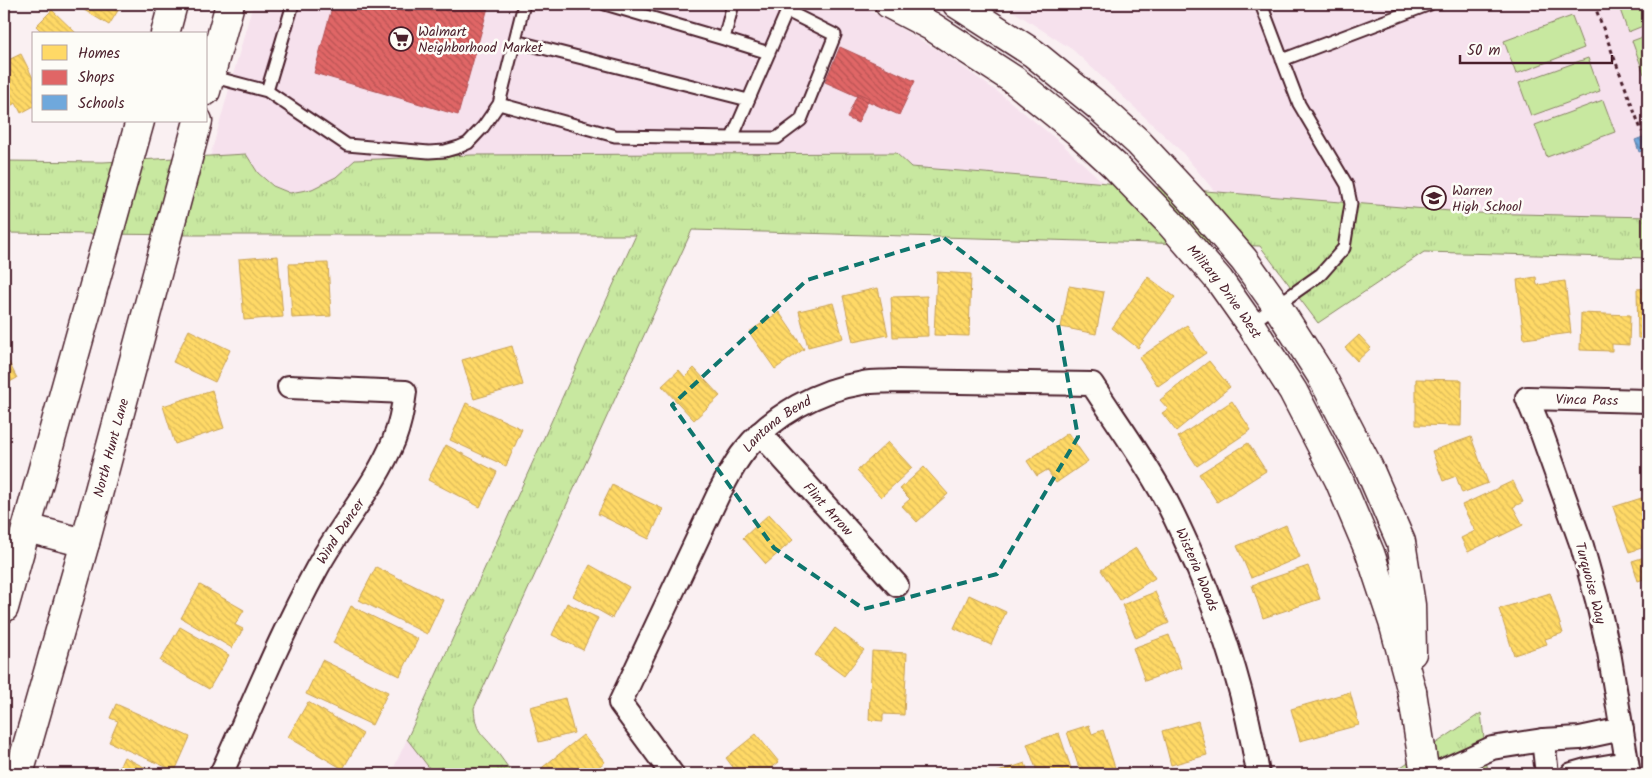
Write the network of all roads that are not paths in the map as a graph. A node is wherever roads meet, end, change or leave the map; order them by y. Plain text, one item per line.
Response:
1 (173, 4) edge
2 (230, 4) edge
3 (293, 4) edge
4 (524, 4) edge
5 (605, 4) edge
6 (733, 4) edge
7 (889, 4) edge
8 (957, 4) edge
9 (1262, 4) edge
10 (1430, 4) edge
11 (789, 7) edge
12 (166, 32) edge
13 (724, 39) junction
14 (515, 41) junction
15 (769, 53) junction
16 (1282, 60) junction
17 (208, 84) edge
18 (267, 91) junction
19 (748, 100) junction
20 (498, 104) junction
21 (140, 122) edge
22 (198, 122) edge
23 (732, 138) junction
24 (1277, 306) junction
25 (1250, 324) junction
26 (1092, 384) joint
27 (289, 387) dead end
28 (1527, 398) joint
29 (1648, 401) edge
30 (760, 433) junction
31 (27, 528) junction
32 (85, 543) junction
33 (897, 585) dead end
34 (4, 608) edge
35 (1412, 692) junction
36 (1622, 729) junction
37 (1543, 740) junction
38 (1628, 769) edge
39 (18, 774) edge
40 (221, 774) edge
41 (672, 774) edge
42 (1258, 774) edge
43 (1425, 774) edge
44 (1435, 774) edge
45 (1547, 774) edge
46 (1572, 774) edge

1 - 12 main road
2 - 17 main road
3 - 18 lane
4 - 14 lane
5 - 13 lane
6 - 13 lane
7 - 25 main road, Military Drive West
8 - 24 main road, Military Drive West
9 - 16 lane
10 - 16 lane
11 - 15 lane
11 - 23 lane
13 - 15 lane
14 - 19 lane
14 - 20 lane
15 - 19 lane
16 - 24 lane
17 - 18 lane
18 - 20 lane
19 - 23 lane
20 - 23 lane
21 - 31 main road
22 - 32 main road, North Hunt Lane
24 - 25 lane
24 - 35 main road, Military Drive West
25 - 35 main road, Military Drive West
26 - 30 street, Lantana Bend
26 - 42 street, Wisteria Woods
27 - 40 street, Wind Dancer
28 - 29 street, Vinca Pass
28 - 36 street, Turquoise Way
30 - 33 street, Flint Arrow
30 - 41 street, Lantana Bend
31 - 32 main road
31 - 34 main road
32 - 39 main road, North Hunt Lane
35 - 43 main road, Military Drive West
36 - 37 street
36 - 38 street, Turquoise Way
37 - 44 street
37 - 45 street
38 - 46 street

